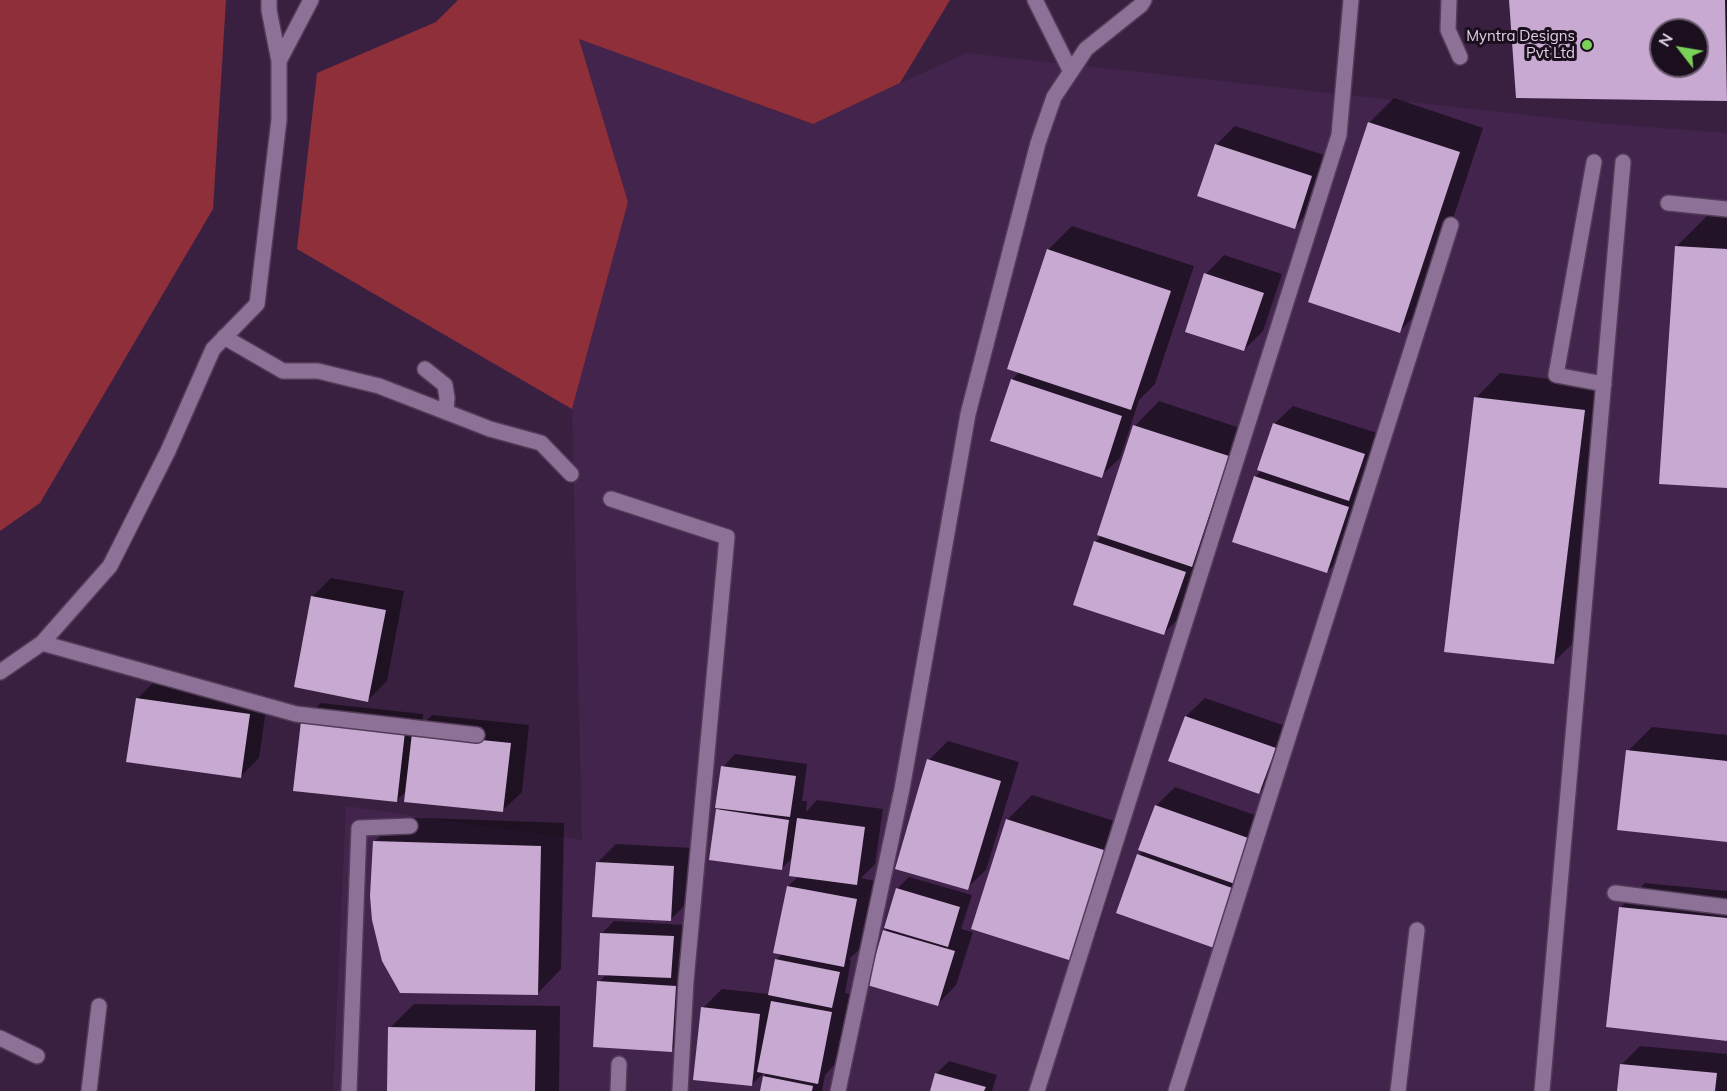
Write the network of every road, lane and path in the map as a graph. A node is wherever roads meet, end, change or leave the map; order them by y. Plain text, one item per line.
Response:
1 (269, 0) edge
2 (311, 0) edge
3 (1035, 0) edge
4 (1144, 0) edge
5 (1351, 0) edge
6 (1449, 0) edge
7 (1460, 57) dead end
8 (279, 61) junction
9 (1071, 72) junction
10 (1594, 162) dead end
11 (1623, 162) dead end
12 (1668, 203) dead end
13 (1727, 209) edge
14 (1451, 225) dead end
15 (224, 337) junction
16 (425, 369) dead end
17 (1604, 384) junction
18 (446, 412) junction
19 (571, 474) dead end
20 (611, 499) dead end
21 (42, 643) junction
22 (0, 672) edge
23 (477, 735) dead end
24 (410, 826) dead end
25 (1615, 893) dead end
26 (1727, 907) edge
27 (1417, 930) dead end
28 (99, 1006) dead end
29 (0, 1038) edge
30 (37, 1056) dead end
31 (619, 1064) dead end
32 (89, 1091) edge
33 (349, 1091) edge
34 (618, 1091) edge
35 (680, 1091) edge
36 (838, 1091) edge
37 (1037, 1091) edge
38 (1176, 1091) edge
39 (1398, 1091) edge
40 (1542, 1091) edge

1 - 8 street
2 - 8 street
3 - 9 street
4 - 9 street
5 - 37 street
6 - 7 street
8 - 15 street
9 - 36 street
10 - 17 street
11 - 17 street
12 - 13 street
14 - 38 street
15 - 18 street
15 - 21 street
16 - 18 street
17 - 40 street
18 - 19 street
20 - 35 street
21 - 22 street
21 - 23 street
24 - 33 street
25 - 26 street
27 - 39 street
28 - 32 street
29 - 30 street
31 - 34 street

